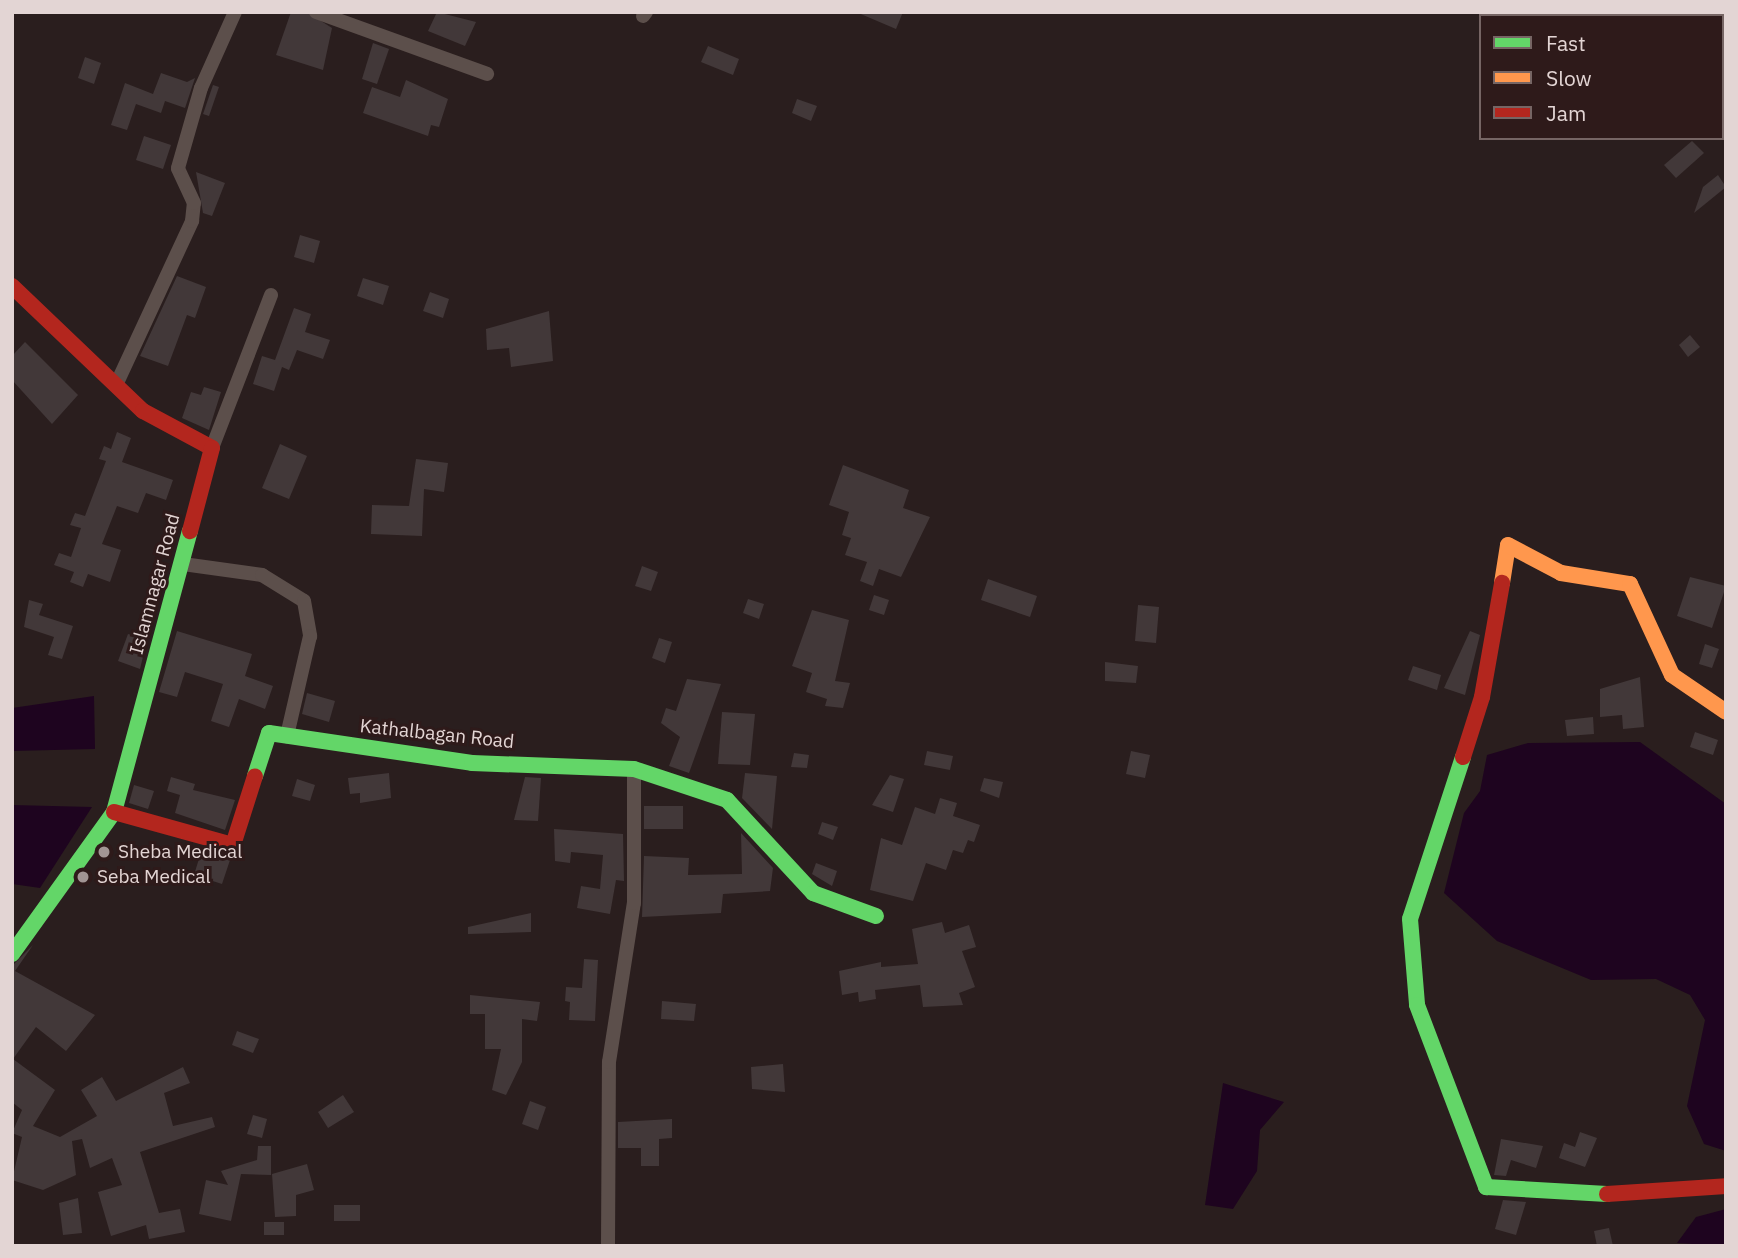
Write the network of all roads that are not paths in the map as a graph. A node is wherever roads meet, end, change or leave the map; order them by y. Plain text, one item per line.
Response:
1 (235, 12) edge
2 (318, 13) edge
3 (487, 74) dead end
4 (12, 286) edge
5 (271, 295) dead end
6 (116, 385) junction
7 (212, 449) junction
8 (183, 564) junction
9 (1726, 712) edge
10 (287, 736) junction
11 (634, 769) junction
12 (114, 813) junction
13 (876, 916) dead end
14 (12, 954) edge
15 (1726, 1186) edge
16 (608, 1246) edge

1 - 6 street
2 - 3 street
4 - 6 street
5 - 7 street
6 - 7 street
7 - 8 street, Islamnagar Road
8 - 10 street
8 - 12 street, Islamnagar Road
9 - 15 street
10 - 11 street, Kathalbagan Road
10 - 12 street
11 - 13 street, Kathalbagan Road
11 - 16 street
12 - 14 street, Islamnagar Road

